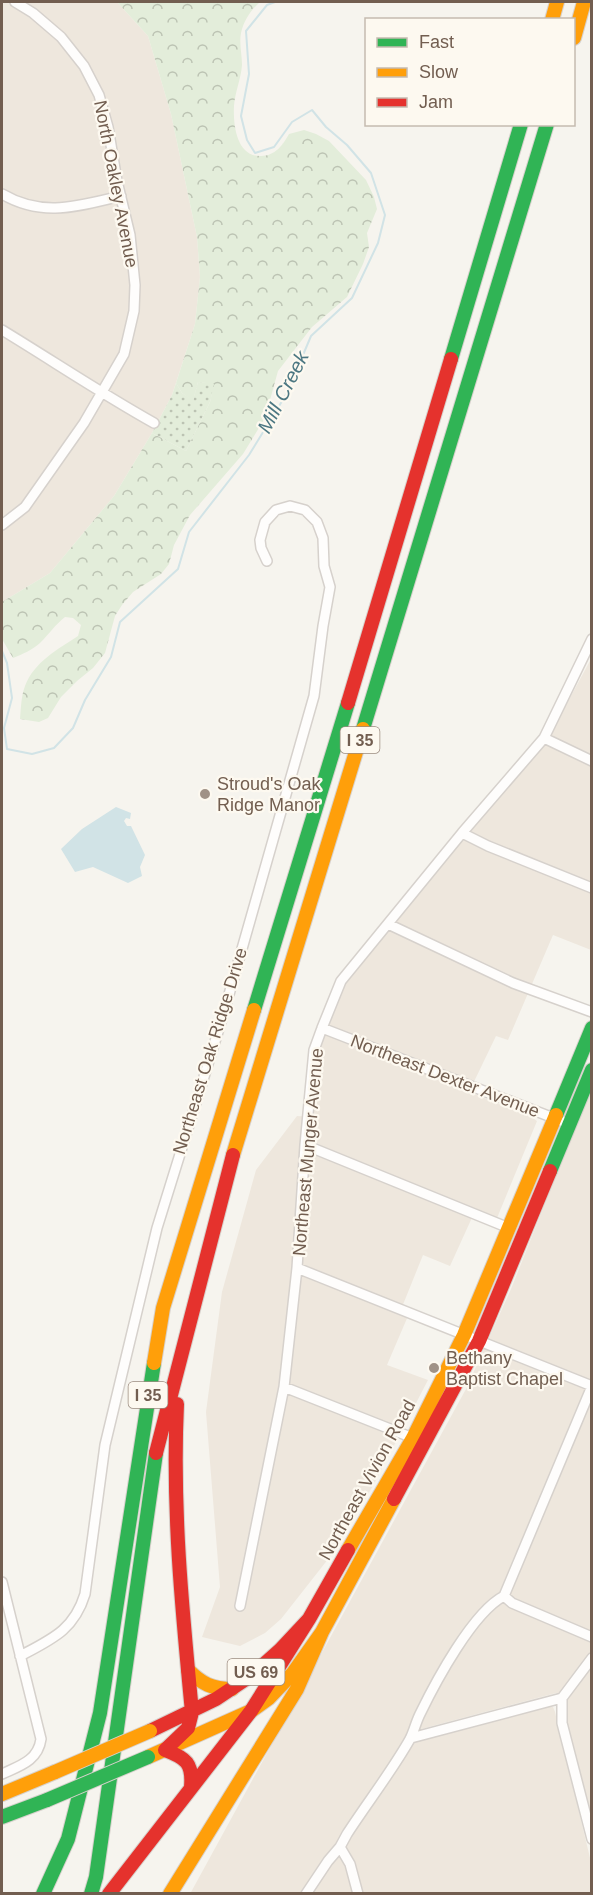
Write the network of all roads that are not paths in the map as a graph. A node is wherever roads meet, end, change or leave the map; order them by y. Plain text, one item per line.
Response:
1 (15, 2) edge
2 (557, 2) edge
3 (584, 2) edge
4 (553, 18) edge
5 (575, 31) edge
6 (520, 126) edge
7 (546, 126) edge
8 (2, 194) edge
9 (121, 196) junction
10 (2, 330) edge
11 (100, 393) junction
12 (154, 423) dead end
13 (2, 525) edge
14 (267, 561) dead end
15 (591, 639) edge
16 (544, 738) junction
17 (591, 761) edge
18 (462, 833) junction
19 (591, 888) edge
20 (388, 924) junction
21 (591, 1012) edge
22 (322, 1028) junction
23 (591, 1028) edge
24 (591, 1070) edge
25 (553, 1119) junction
26 (569, 1124) junction
27 (305, 1145) junction
28 (509, 1228) junction
29 (297, 1269) junction
30 (464, 1335) junction
31 (479, 1341) junction
32 (180, 1359) junction
33 (591, 1386) edge
34 (284, 1387) junction
35 (413, 1438) junction
36 (2, 1582) edge
37 (504, 1596) junction
38 (240, 1606) dead end
39 (309, 1619) junction
40 (322, 1632) junction
41 (591, 1637) edge
42 (20, 1656) junction
43 (591, 1658) edge
44 (188, 1670) junction
45 (232, 1689) junction
46 (562, 1698) junction
47 (251, 1711) junction
48 (192, 1712) junction
49 (411, 1738) junction
50 (165, 1750) junction
51 (2, 1773) edge
52 (191, 1787) junction
53 (2, 1794) edge
54 (2, 1817) edge
55 (591, 1839) edge
56 (340, 1847) junction
57 (113, 1888) edge
58 (43, 1892) edge
59 (91, 1893) edge
60 (170, 1893) edge
61 (306, 1893) edge
62 (358, 1893) edge

1 - 9 street, North Oakley Avenue
2 - 4 main road
3 - 5 main road
6 - 58 main road, I 35
7 - 32 main road, I 35
8 - 9 street
9 - 11 street, North Oakley Avenue
10 - 11 street
11 - 12 street
11 - 13 street, North Oakley Avenue
14 - 42 street, Northeast Oak Ridge Drive
15 - 16 street, Northeast Munger Avenue
16 - 17 street
16 - 18 street, Northeast Munger Avenue
18 - 19 street
18 - 20 street, Northeast Munger Avenue
20 - 21 street
20 - 22 street, Northeast Munger Avenue
22 - 25 street, Northeast Dexter Avenue
22 - 27 street, Northeast Munger Avenue
23 - 25 main road, Northeast Vivion Road / US 69
24 - 26 main road, Northeast Vivion Road / US 69
25 - 26 street, Northeast Dexter Avenue
25 - 28 main road, Northeast Vivion Road / US 69
26 - 31 main road, Northeast Vivion Road / US 69
27 - 28 street
27 - 29 street, Northeast Munger Avenue
28 - 30 main road, Northeast Vivion Road / US 69
29 - 30 street
29 - 34 street, Northeast Munger Avenue
30 - 31 street
30 - 35 main road, Northeast Vivion Road / US 69
31 - 33 street
31 - 40 main road, Northeast Vivion Road / US 69
32 - 44 main road
32 - 59 main road, I 35
33 - 37 street
34 - 35 street
34 - 38 street, Northeast Munger Avenue
35 - 39 main road, Northeast Vivion Road / US 69
36 - 42 street
37 - 41 street
37 - 49 street
39 - 45 main road, Northeast Vivion Road / US 69
39 - 47 main road
40 - 47 main road, Northeast Vivion Road / US 69
40 - 60 main road
42 - 51 street
43 - 46 street
44 - 45 main road
44 - 48 main road
45 - 48 main road, Northeast Vivion Road / US 69
46 - 49 street
46 - 55 street
47 - 50 main road, Northeast Vivion Road / US 69
47 - 52 main road
48 - 50 main road
48 - 53 main road, Northeast Vivion Road / US 69, bridge
49 - 56 street
50 - 52 main road
50 - 54 main road, Northeast Vivion Road / US 69, bridge
52 - 57 main road
56 - 61 street
56 - 62 street

